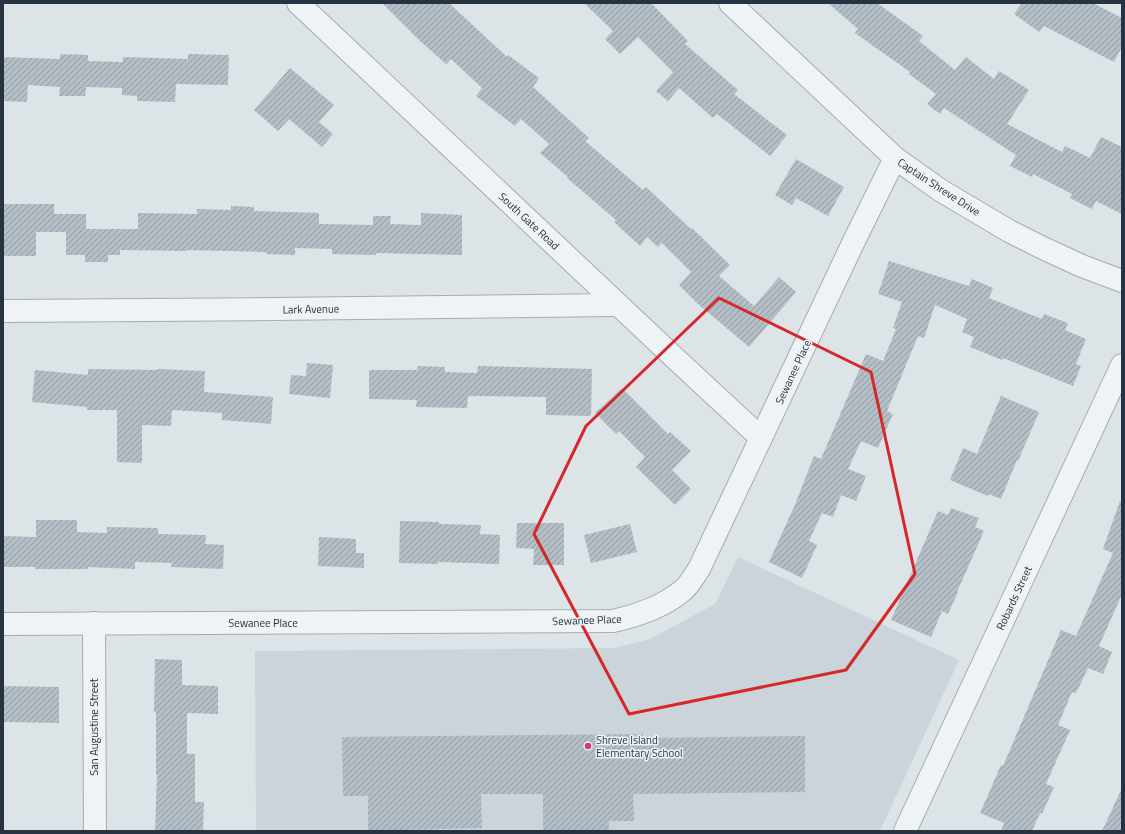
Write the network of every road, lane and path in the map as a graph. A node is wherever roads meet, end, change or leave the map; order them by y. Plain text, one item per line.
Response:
1 (298, 3) edge
2 (730, 3) edge
3 (895, 158) junction
4 (1122, 281) edge
5 (618, 305) junction
6 (3, 310) edge
7 (1122, 365) edge
8 (762, 438) junction
9 (3, 624) edge
10 (94, 624) junction
11 (95, 831) edge
12 (905, 831) edge

1 - 5 street, South Gate Road
2 - 3 street, Captain Shreve Drive
3 - 4 street, Captain Shreve Drive
3 - 8 street, Sewanee Place
5 - 6 street, Lark Avenue
5 - 8 street, South Gate Road
7 - 12 street, Robards Street
8 - 10 street, Sewanee Place
9 - 10 street, Sewanee Place
10 - 11 street, San Augustine Street

